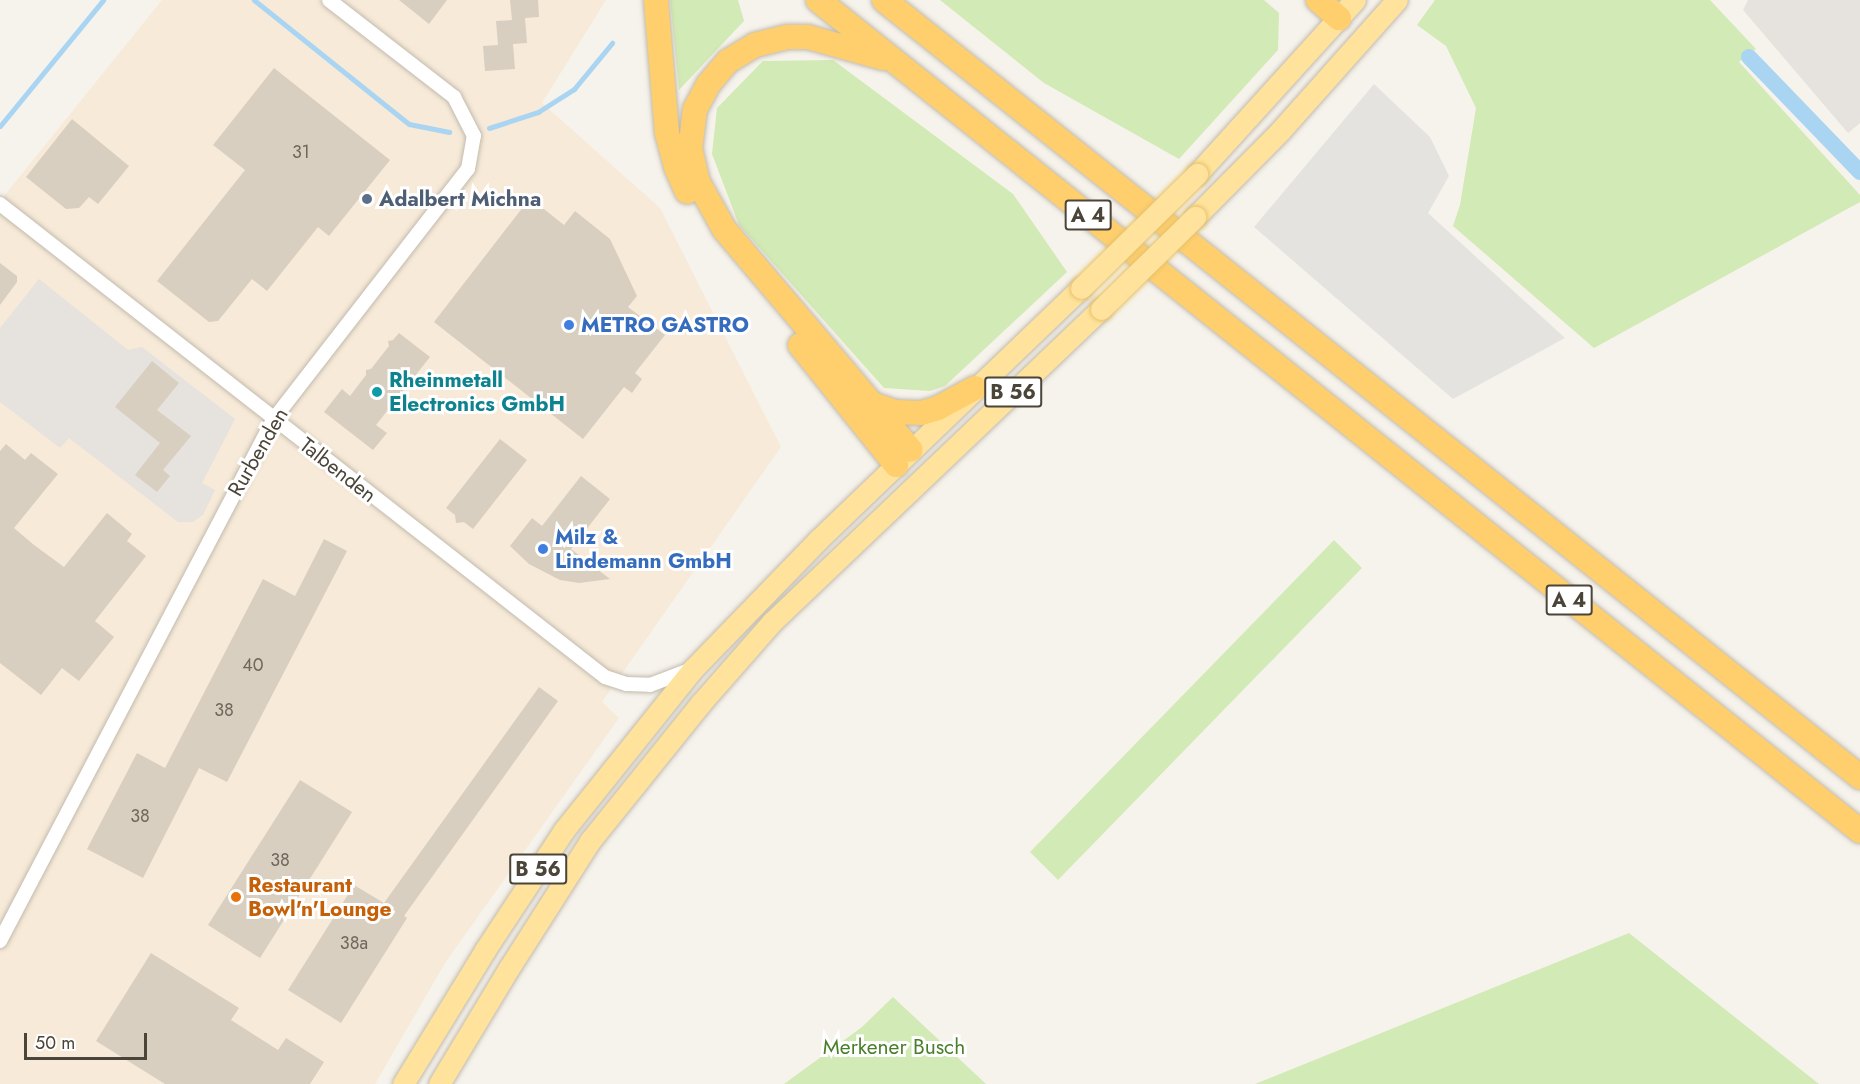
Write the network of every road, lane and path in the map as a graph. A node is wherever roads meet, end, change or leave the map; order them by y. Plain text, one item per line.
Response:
1 (329, 0) edge
2 (656, 0) edge
3 (818, 0) edge
4 (884, 0) edge
5 (904, 0) edge
6 (1318, 0) edge
7 (1397, 0) edge
8 (1350, 6) edge
9 (1380, 20) junction
10 (1363, 40) junction
11 (956, 57) junction
12 (897, 63) junction
13 (0, 204) edge
14 (975, 388) junction
15 (872, 404) junction
16 (273, 420) junction
17 (904, 458) junction
18 (924, 475) junction
19 (693, 669) junction
20 (1860, 777) edge
21 (1860, 831) edge
22 (0, 940) edge
23 (403, 1084) edge
24 (439, 1084) edge

1 - 16 street, Rurbenden
2 - 17 highway
3 - 12 highway, A 4
4 - 11 highway, A 4
5 - 11 highway, A 4
6 - 8 highway
7 - 9 main road, B 56
8 - 9 main road
8 - 10 main road
8 - 14 main road, B 56, bridge
9 - 10 main road, B 56
10 - 18 main road, B 56, bridge
11 - 20 highway, A 4
12 - 15 highway
12 - 21 highway, A 4
13 - 16 street, Talbenden
14 - 15 highway
14 - 17 main road, B 56
15 - 17 highway
16 - 19 street, Talbenden
16 - 22 street, Rurbenden
17 - 18 main road
17 - 19 main road, B 56
18 - 24 main road, B 56
19 - 23 main road, B 56

